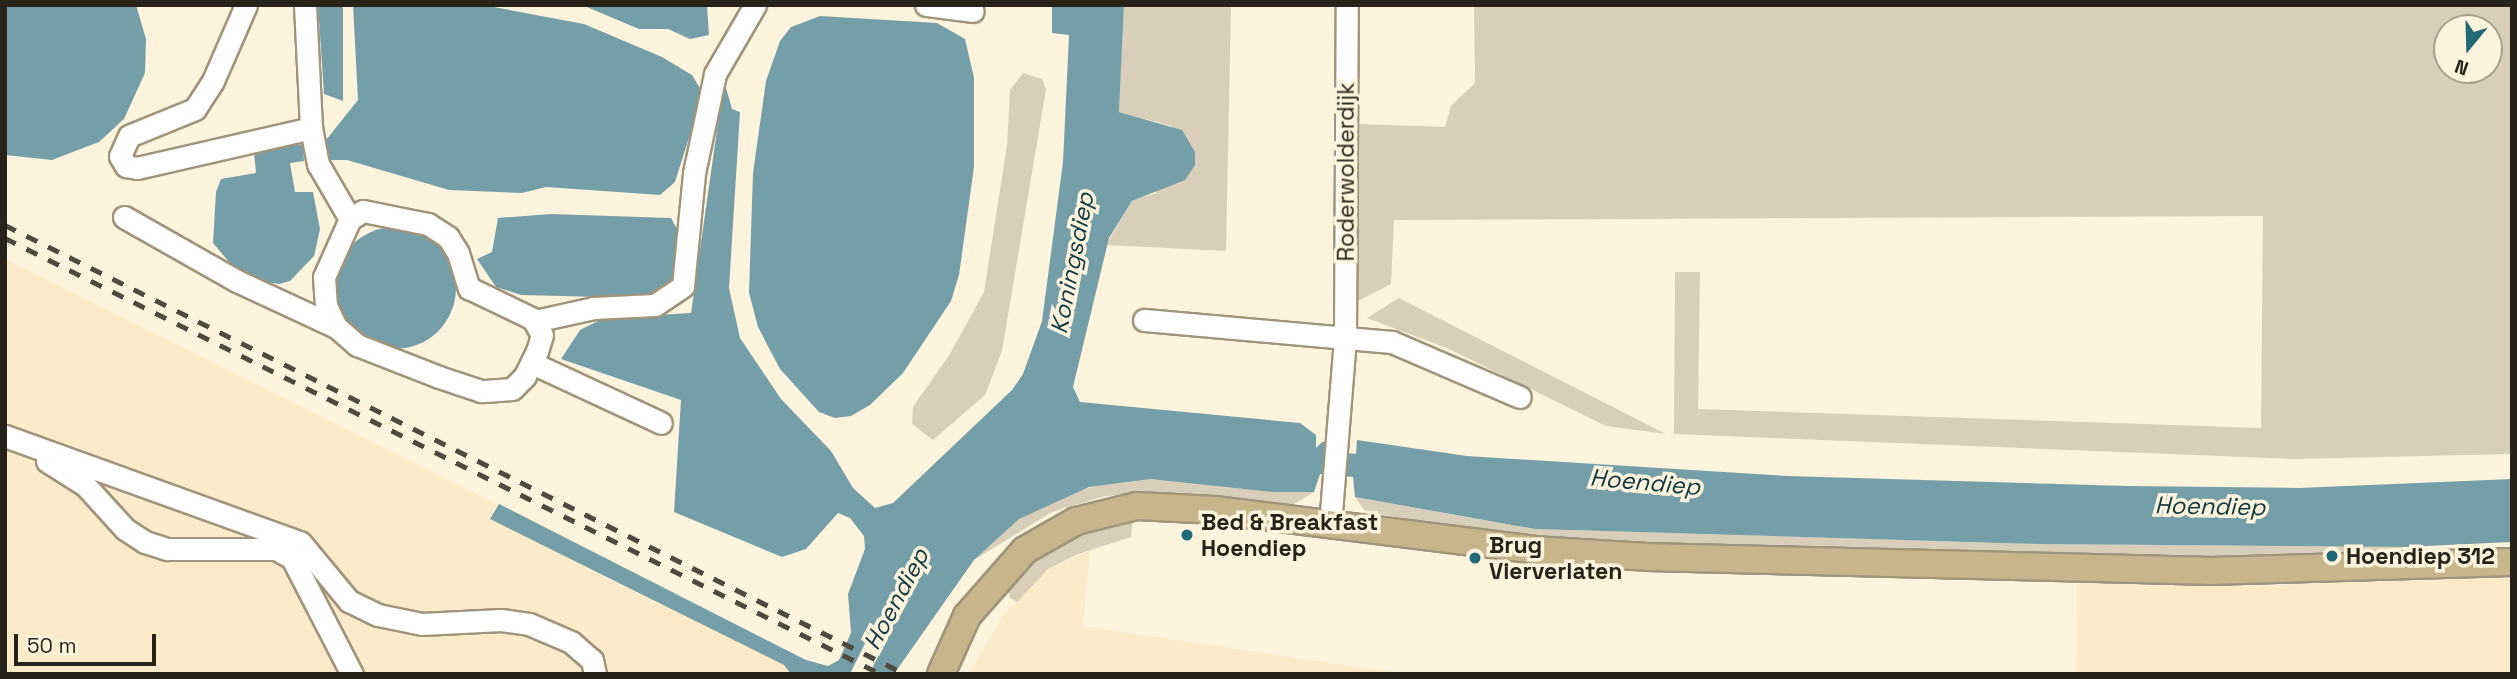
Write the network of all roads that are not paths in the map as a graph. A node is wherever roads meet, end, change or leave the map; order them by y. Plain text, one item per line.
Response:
1 (246, 5) edge
2 (304, 5) edge
3 (755, 5) edge
4 (926, 5) edge
5 (1347, 5) edge
6 (973, 11) dead end
7 (311, 128) junction
8 (124, 217) dead end
9 (350, 219) junction
10 (1144, 320) dead end
11 (534, 321) junction
12 (336, 327) junction
13 (1345, 338) junction
14 (532, 363) junction
15 (1521, 397) dead end
16 (661, 423) dead end
17 (5, 436) edge
18 (5, 446) edge
19 (1330, 525) junction
20 (2512, 562) edge
21 (352, 674) edge
22 (596, 674) edge
23 (941, 674) edge

1 - 7 street
2 - 7 street
3 - 11 street
4 - 6 street
5 - 13 street, Roderwolderdijk
7 - 9 street
8 - 12 street
9 - 11 street
9 - 12 street
10 - 13 street
11 - 14 street
12 - 14 street
13 - 15 street
13 - 19 street, Roderwolderdijk
14 - 16 street
17 - 22 street
18 - 21 street
19 - 20 main road
19 - 23 main road

